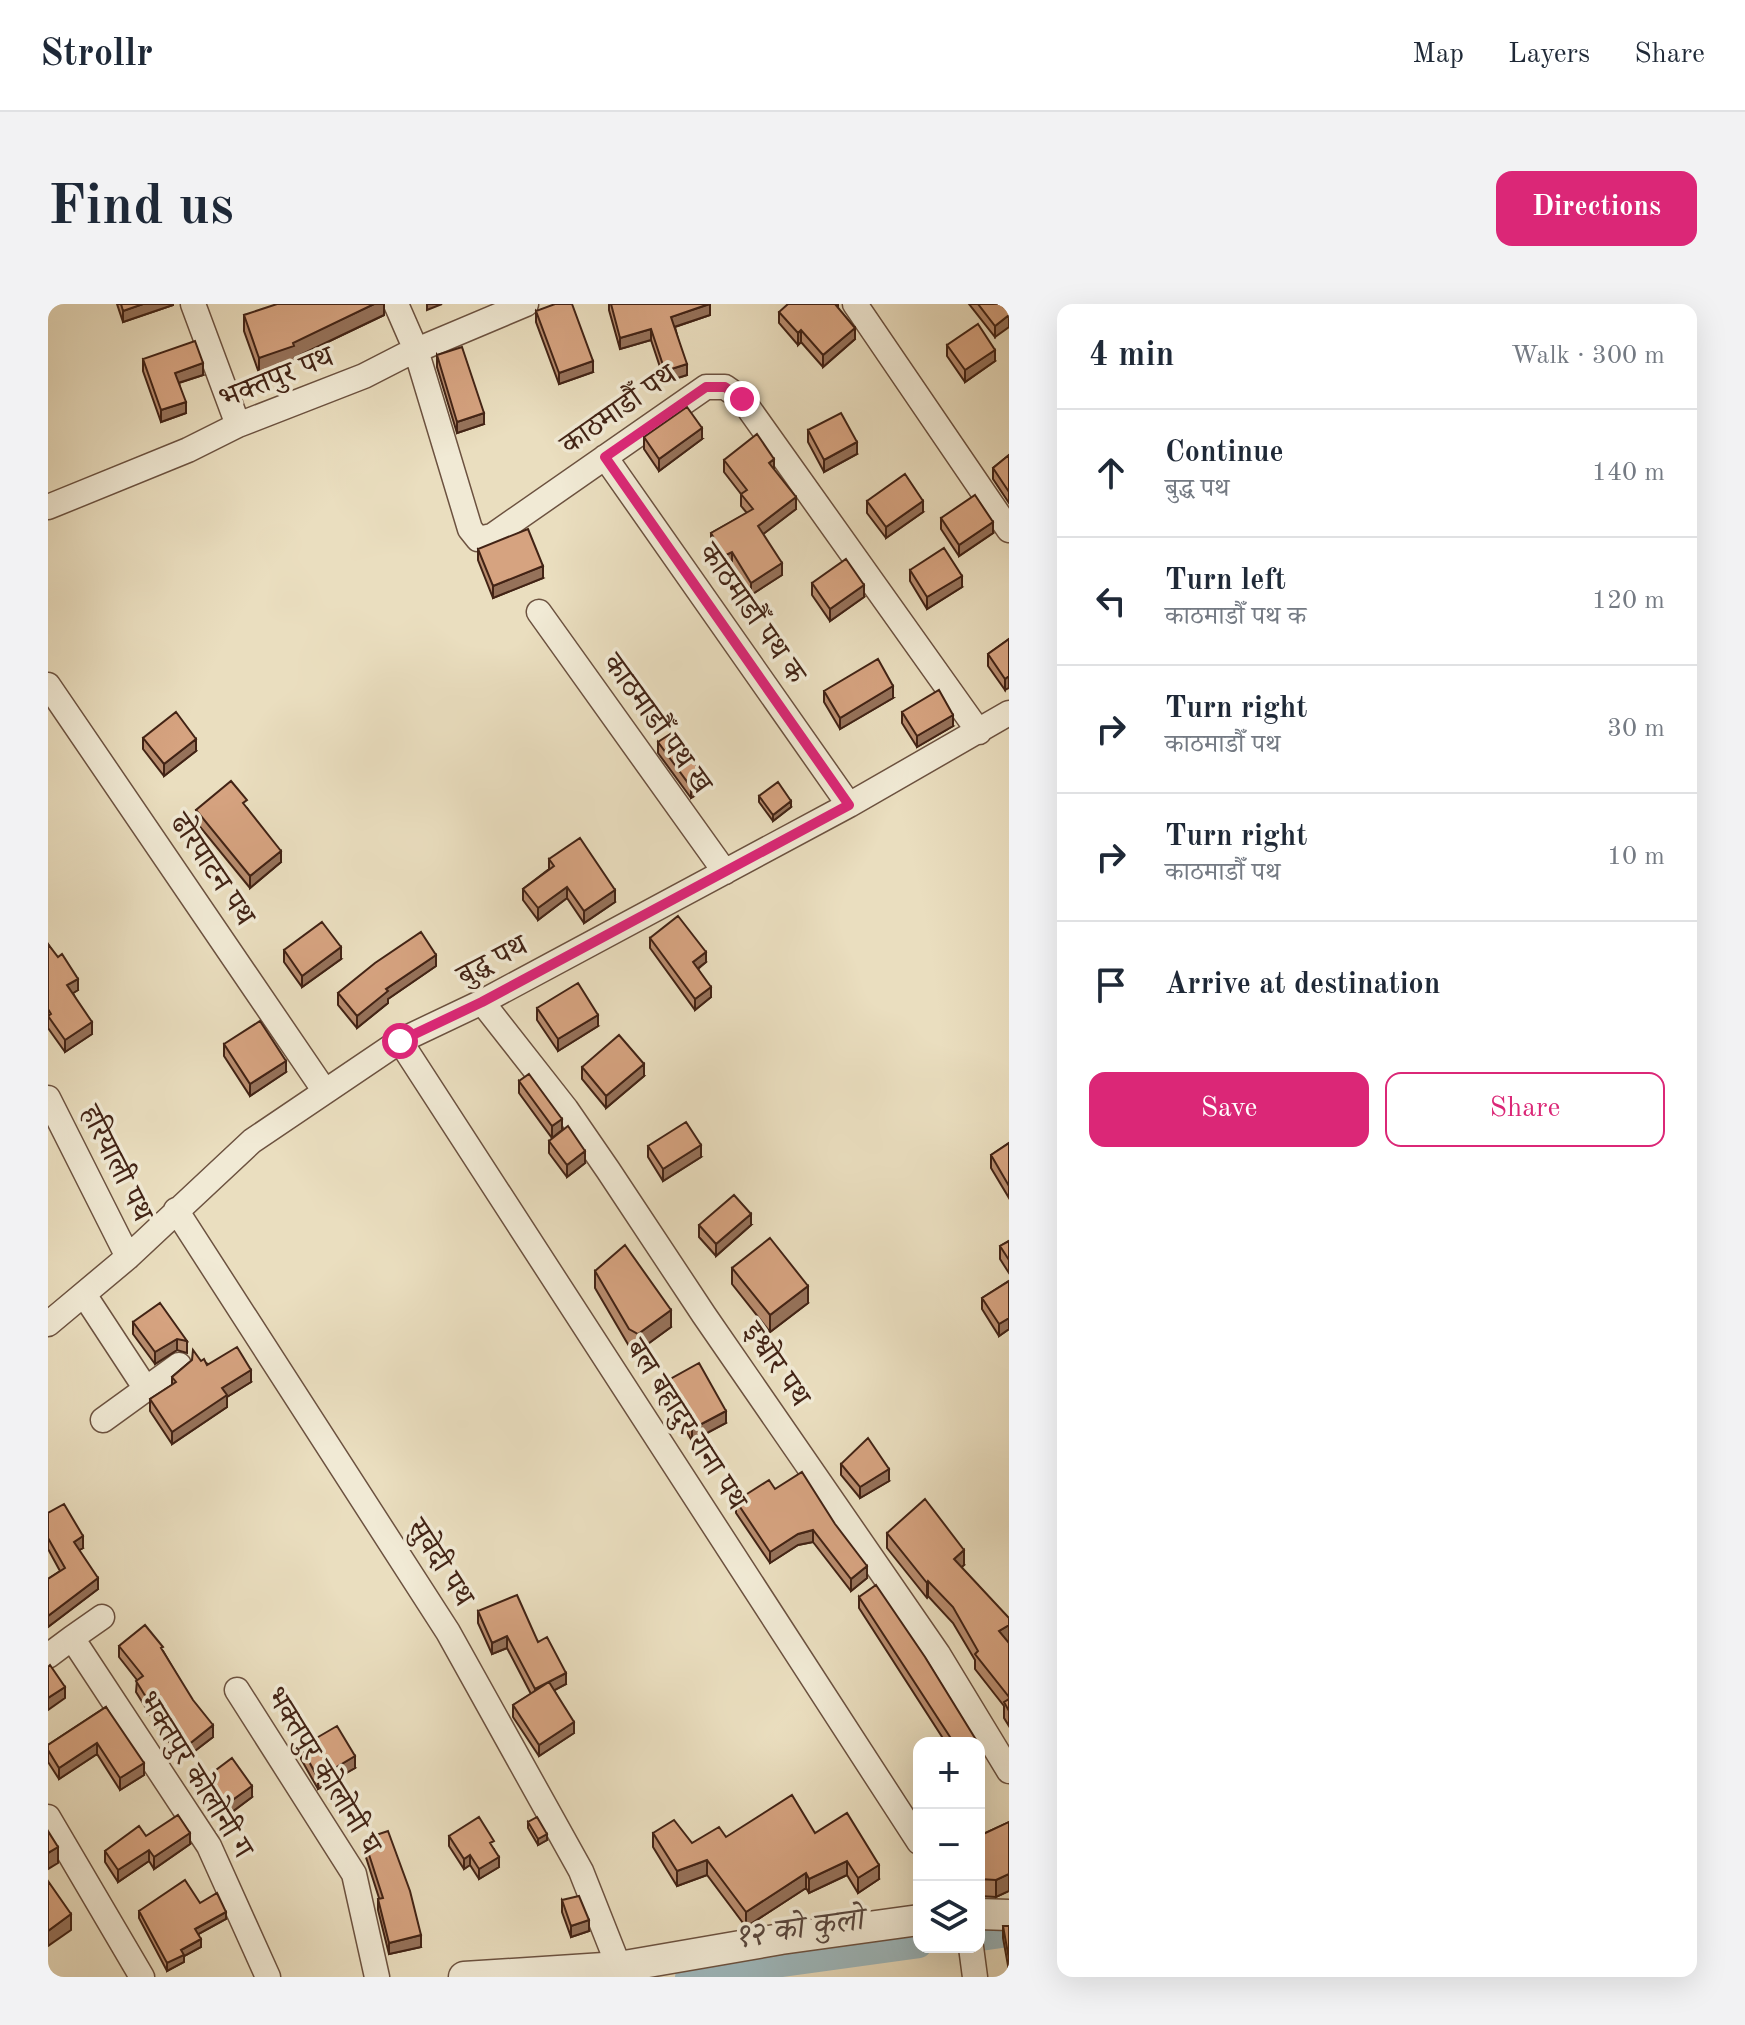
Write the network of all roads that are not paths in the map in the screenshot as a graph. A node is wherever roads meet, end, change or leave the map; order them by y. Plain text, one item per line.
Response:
1 (193, 304) edge
2 (396, 304) edge
3 (526, 304) edge
4 (855, 304) edge
5 (416, 350) junction
6 (238, 425) junction
7 (605, 457) junction
8 (48, 507) edge
9 (1009, 530) edge
10 (539, 612) dead end
11 (48, 685) edge
12 (1009, 713) edge
13 (979, 732) junction
14 (849, 805) junction
15 (725, 872) junction
16 (482, 1002) junction
17 (400, 1041) junction
18 (324, 1090) junction
19 (48, 1098) edge
20 (176, 1210) junction
21 (128, 1257) junction
22 (85, 1296) junction
23 (48, 1324) edge
24 (179, 1365) dead end
25 (146, 1389) junction
26 (103, 1420) dead end
27 (102, 1617) dead end
28 (72, 1638) junction
29 (48, 1656) edge
30 (237, 1690) dead end
31 (1009, 1771) edge
32 (48, 1817) edge
33 (913, 1833) edge
34 (985, 1914) edge
35 (1009, 1915) edge
36 (913, 1921) edge
37 (972, 1953) edge
38 (619, 1967) junction
39 (142, 1977) edge
40 (268, 1977) edge
41 (377, 1977) edge
42 (464, 1977) edge
43 (975, 1977) edge

1 - 6 street
2 - 5 street
3 - 5 street, भक्तपुर पथ
4 - 9 street
5 - 6 street, भक्तपुर पथ
5 - 7 street, काठमाडौँ पथ
6 - 8 street, भक्तपुर पथ
7 - 13 street, काठमाडौँ पथ
7 - 14 street, काठमाडौँ पथ क
10 - 15 street, काठमाडौँ पथ ख
11 - 18 street, ढोरपाटन पथ
12 - 13 street, बुद्ध पथ
13 - 14 street, बुद्ध पथ
14 - 15 street, बुद्ध पथ
15 - 16 street, बुद्ध पथ
16 - 17 street, बुद्ध पथ
16 - 31 street, इश्वोर पथ
17 - 18 street, बुद्ध पथ
17 - 33 street, बल बहादुर राना पथ
18 - 20 street, बुद्ध पथ
19 - 21 street, हरियाली पथ
20 - 21 street, बुद्ध पथ
20 - 38 street, सुवेदी पथ
21 - 22 street, बुद्ध पथ
22 - 23 street, बुद्ध पथ
22 - 25 street
24 - 25 street
25 - 26 street
27 - 28 street
28 - 29 street
28 - 40 street, भक्तपुर कोलोनी ग
30 - 41 street, भक्तपुर कोलोनी घ
32 - 39 street
34 - 35 street
36 - 38 street
37 - 43 street
38 - 42 street

